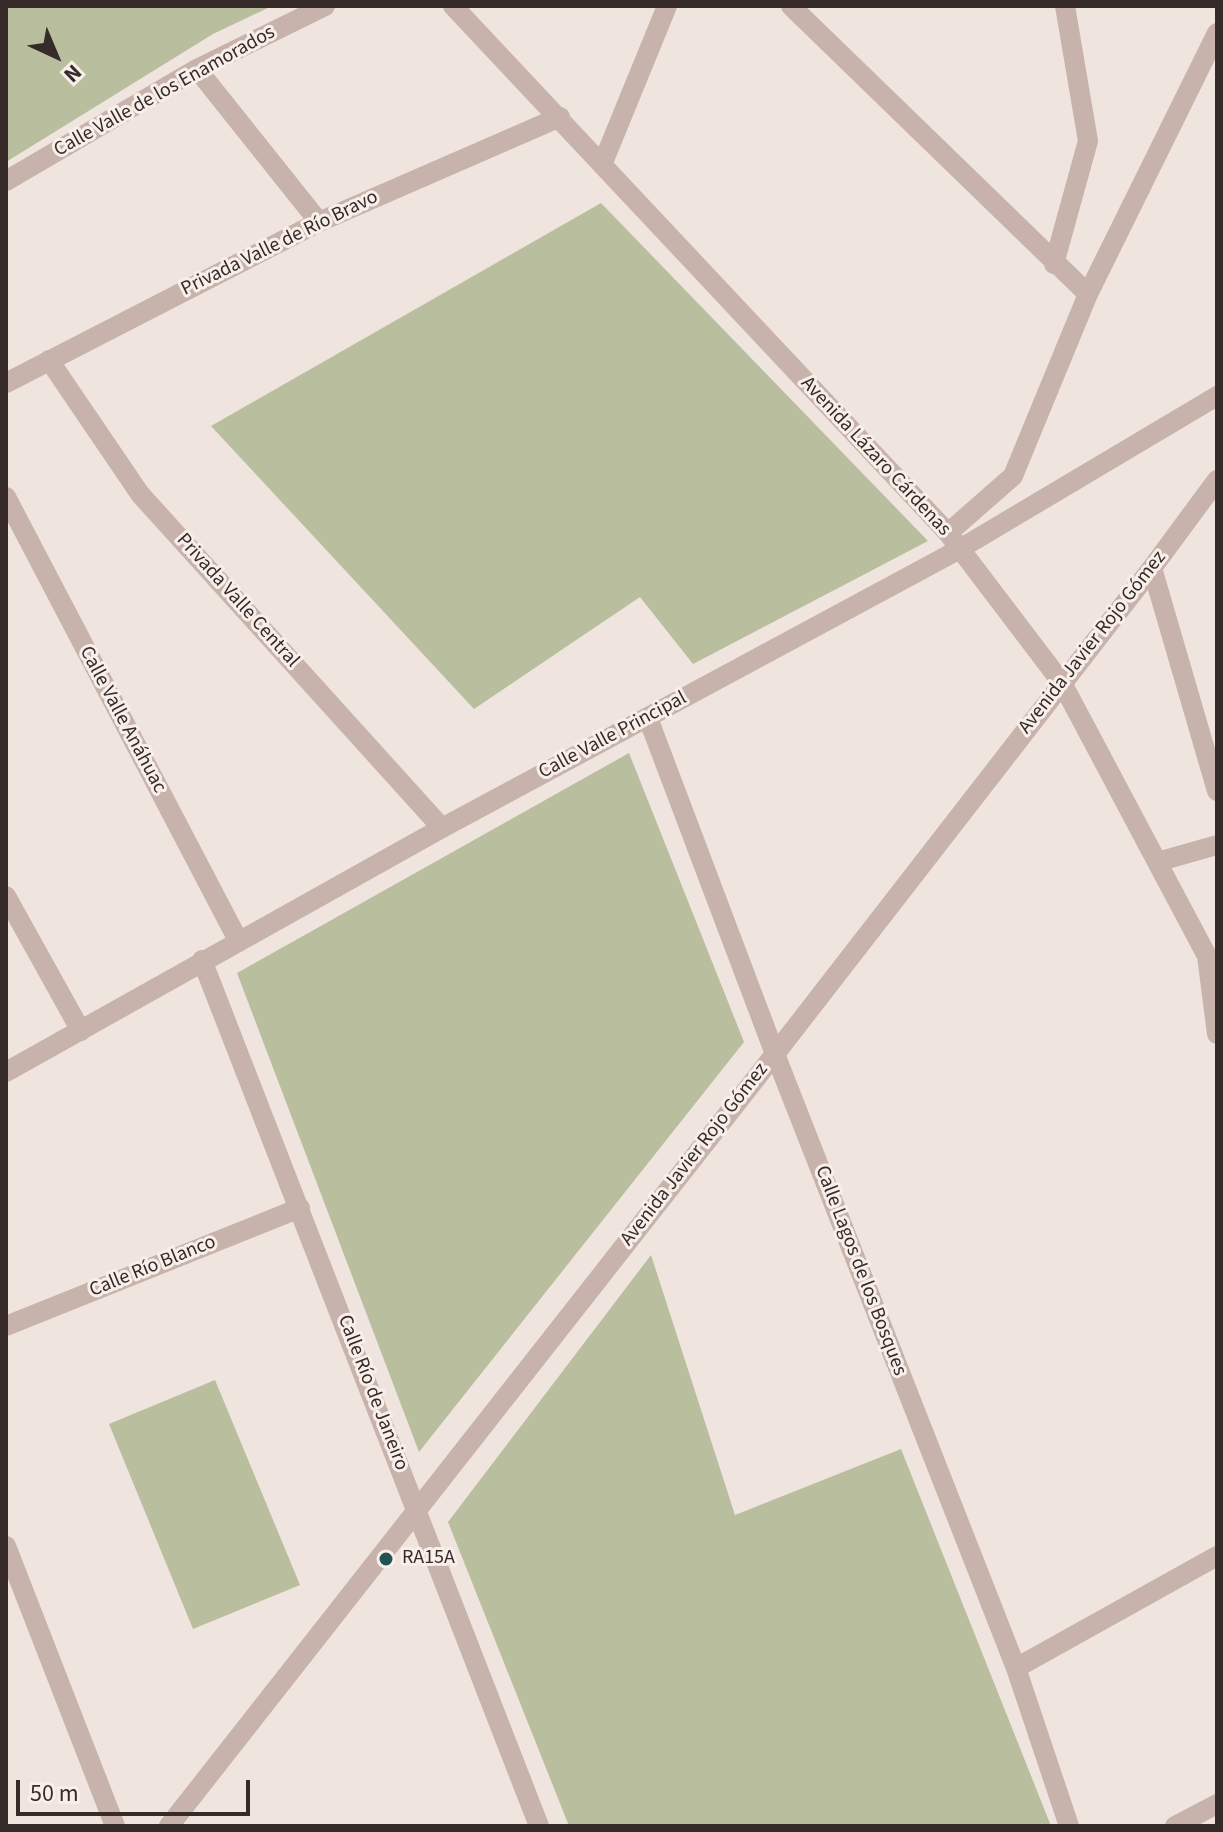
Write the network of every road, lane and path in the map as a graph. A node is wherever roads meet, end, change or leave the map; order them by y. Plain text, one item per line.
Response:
1 (325, 6) edge
2 (667, 6) edge
3 (791, 6) edge
4 (1065, 6) edge
5 (460, 9) edge
6 (1217, 33) edge
7 (197, 69) junction
8 (560, 117) junction
9 (602, 165) junction
10 (6, 181) edge
11 (319, 222) junction
12 (1054, 264) junction
13 (1088, 294) junction
14 (49, 360) junction
15 (6, 383) edge
16 (1217, 396) edge
17 (1217, 480) edge
18 (6, 497) edge
19 (953, 541) junction
20 (1152, 568) junction
21 (1062, 683) junction
22 (648, 718) junction
23 (1217, 791) edge
24 (442, 828) junction
25 (1217, 845) edge
26 (1157, 862) junction
27 (6, 896) edge
28 (239, 942) junction
29 (202, 960) junction
30 (1212, 962) edge
31 (81, 1031) junction
32 (1217, 1034) edge
33 (775, 1054) junction
34 (6, 1072) edge
35 (300, 1208) junction
36 (6, 1326) edge
37 (416, 1508) junction
38 (8, 1554) edge
39 (1217, 1556) edge
40 (1016, 1668) junction
41 (1217, 1804) edge
42 (115, 1826) edge
43 (169, 1826) edge
44 (539, 1826) edge
45 (1069, 1826) edge
46 (1175, 1826) edge

1 - 7 street, Calle Valle de los Enamorados
2 - 9 street
3 - 12 street
4 - 12 street
5 - 8 street, Avenida Lázaro Cárdenas
6 - 13 street
7 - 10 street, Calle Valle de los Enamorados
7 - 11 street
8 - 9 street, Avenida Lázaro Cárdenas
8 - 11 street, Privada Valle de Río Bravo
9 - 19 street, Avenida Lázaro Cárdenas
11 - 14 street, Privada Valle de Río Bravo
12 - 13 street
13 - 19 street
14 - 15 street, Privada Valle de Río Bravo
14 - 24 street, Privada Valle Central
16 - 19 street, Calle Valle Principal
17 - 20 street, Avenida Javier Rojo Gómez
18 - 28 street, Calle Valle Anáhuac
19 - 21 street, Avenida Lázaro Cárdenas
19 - 22 street, Calle Valle Principal
20 - 21 street, Avenida Javier Rojo Gómez
20 - 23 street
21 - 26 street, Avenida Lázaro Cárdenas
21 - 33 street, Avenida Javier Rojo Gómez
22 - 24 street, Calle Valle Principal
22 - 33 street, Calle Lagos de los Bosques
24 - 28 street, Calle Valle Principal
25 - 26 street
26 - 30 street, Avenida Lázaro Cárdenas
27 - 31 street
28 - 29 street, Calle Valle Principal
29 - 31 street, Calle Valle Principal
29 - 35 street, Calle Río de Janeiro
30 - 32 street
31 - 34 street, Calle Valle Principal
33 - 37 street, Avenida Javier Rojo Gómez
33 - 40 street, Calle Lagos de los Bosques
35 - 36 street, Calle Río Blanco
35 - 37 street, Calle Río de Janeiro
37 - 43 street, Avenida Javier Rojo Gómez
37 - 44 street, Calle Río de Janeiro
38 - 42 street
39 - 40 street
40 - 45 street, Calle Lagos de los Bosques
41 - 46 street

